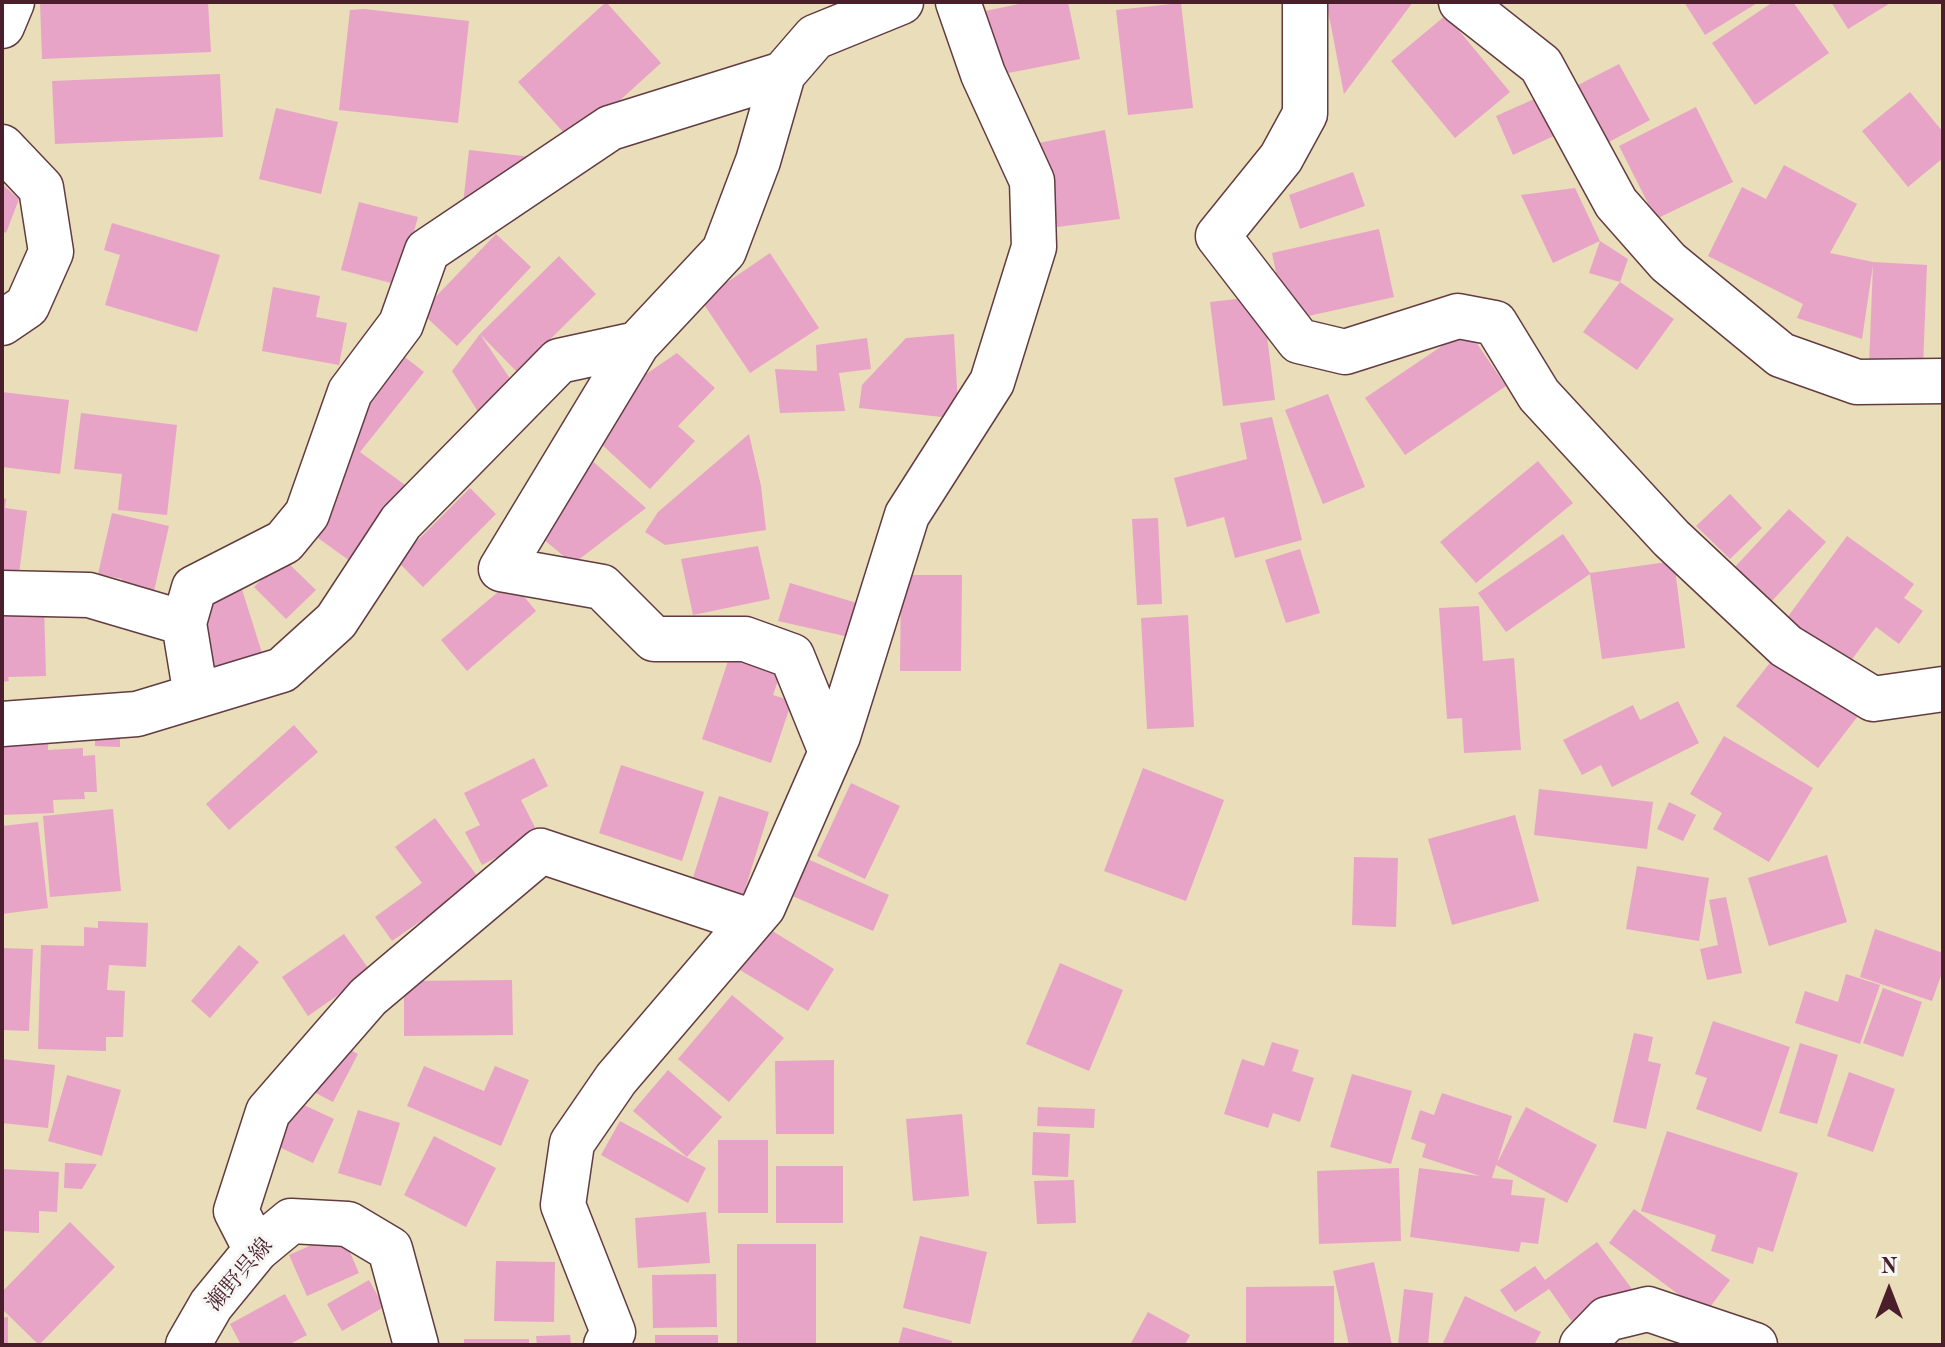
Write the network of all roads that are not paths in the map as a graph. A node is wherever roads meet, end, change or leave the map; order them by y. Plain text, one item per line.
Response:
1 (12, 2) edge
2 (901, 2) edge
3 (958, 2) edge
4 (1305, 2) edge
5 (1461, 2) edge
6 (2, 26) edge
7 (783, 74) junction
8 (2, 147) edge
9 (2, 323) edge
10 (637, 344) junction
11 (1943, 381) edge
12 (2, 593) edge
13 (184, 623) junction
14 (1943, 689) edge
15 (196, 696) junction
16 (2, 724) edge
17 (831, 752) junction
18 (750, 921) junction
19 (256, 1250) junction
20 (188, 1345) edge
21 (416, 1345) edge
22 (606, 1345) edge
23 (1582, 1345) edge
24 (1755, 1345) edge

1 - 6 street
2 - 7 street
3 - 17 street
4 - 14 street
5 - 11 street
7 - 10 street
7 - 13 street
8 - 9 street
10 - 15 street
10 - 17 street
12 - 13 street
13 - 15 street
15 - 16 street
17 - 18 street
18 - 19 street
18 - 22 street
19 - 20 street, 瀬野呉線
19 - 21 street, 瀬野呉線
23 - 24 street

